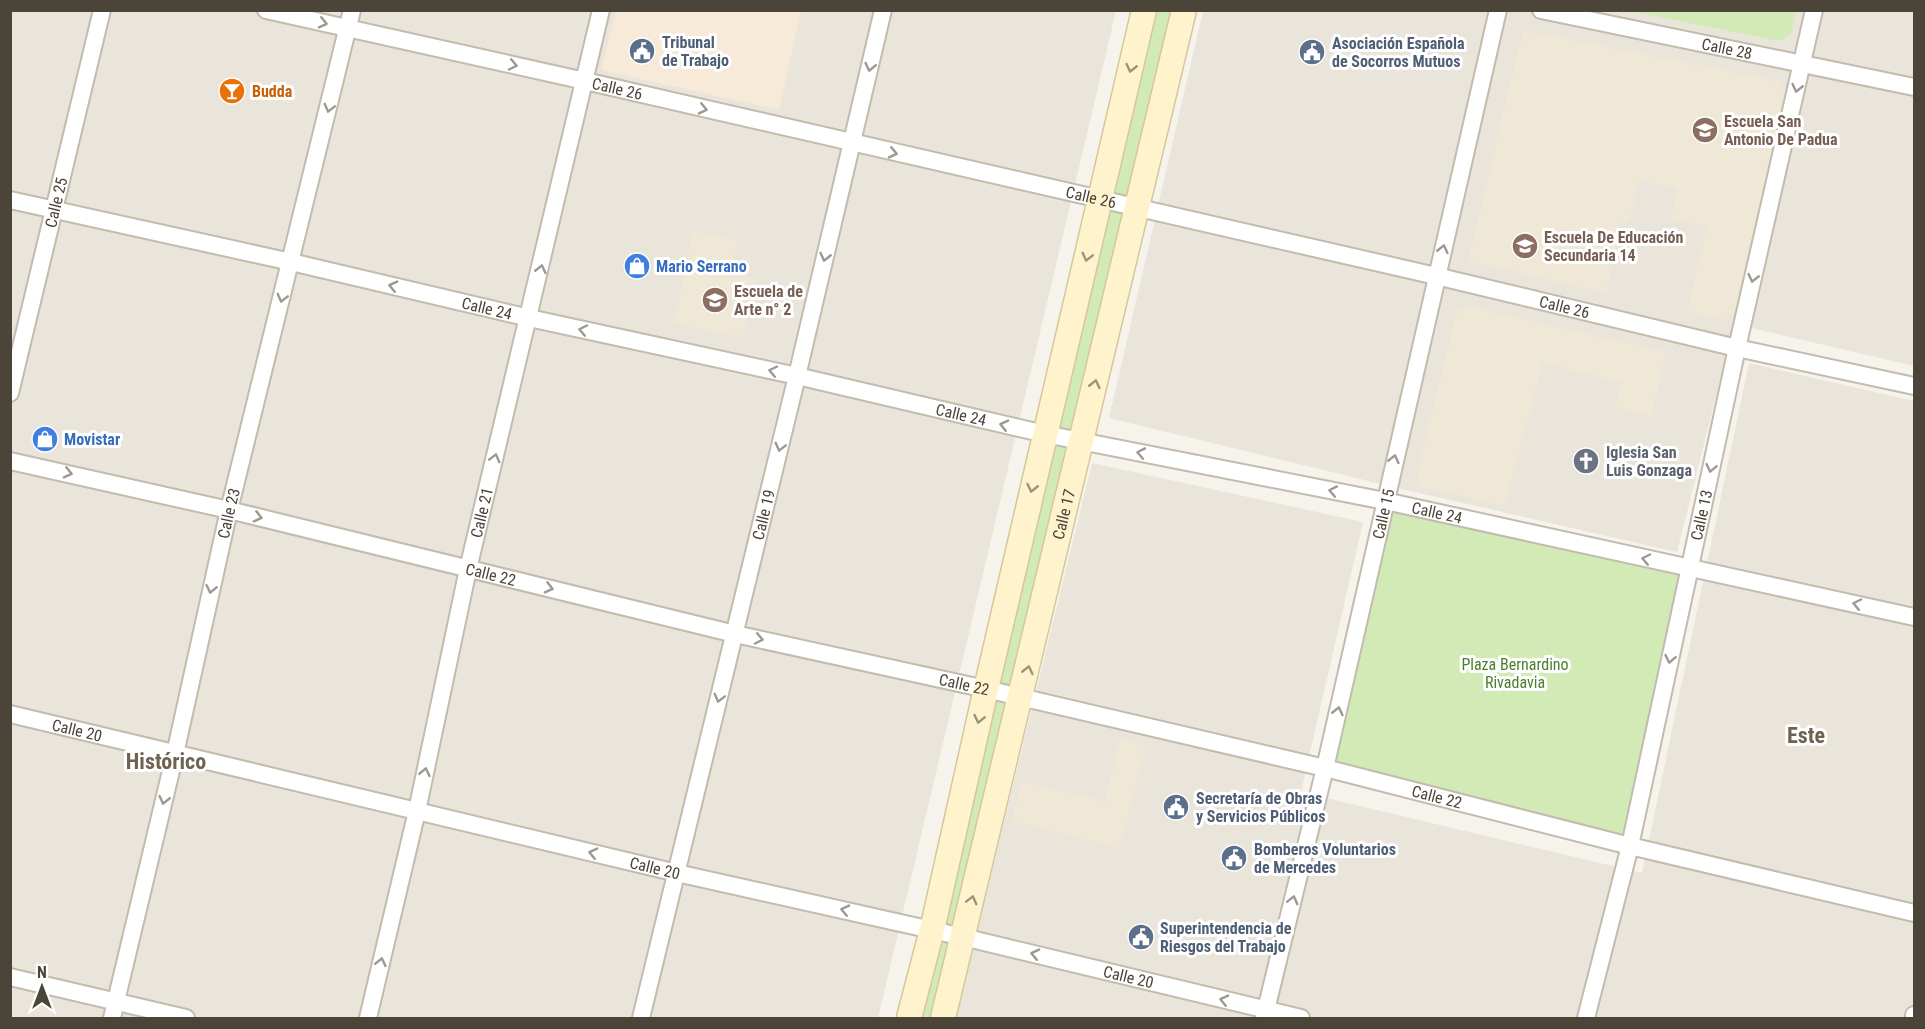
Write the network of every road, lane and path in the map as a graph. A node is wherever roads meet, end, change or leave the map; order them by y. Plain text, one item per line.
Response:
1 (102, 10) edge
2 (266, 10) edge
3 (352, 10) edge
4 (601, 10) edge
5 (883, 10) edge
6 (1144, 10) edge
7 (1184, 10) edge
8 (1498, 10) edge
9 (1541, 10) edge
10 (1814, 10) edge
11 (348, 29) junction
12 (1803, 65) junction
13 (585, 81) junction
14 (1914, 87) edge
15 (852, 143) junction
16 (10, 200) edge
17 (1101, 201) junction
18 (1137, 208) junction
19 (54, 209) junction
20 (291, 262) junction
21 (1436, 276) junction
22 (529, 318) junction
23 (1737, 348) junction
24 (797, 376) junction
25 (1914, 386) edge
26 (10, 393) edge
27 (1045, 434) junction
28 (1082, 441) junction
29 (10, 461) edge
30 (1385, 501) junction
31 (229, 510) junction
32 (1689, 568) junction
33 (468, 569) junction
34 (1914, 617) edge
35 (735, 634) junction
36 (986, 689) junction
37 (1021, 697) junction
38 (10, 714) edge
39 (175, 754) junction
40 (1325, 768) junction
41 (417, 811) junction
42 (1630, 846) junction
43 (677, 873) junction
44 (1914, 913) edge
45 (932, 930) junction
46 (963, 937) junction
47 (10, 977) edge
48 (114, 1010) edge
49 (1265, 1014) edge
50 (186, 1018) edge
51 (368, 1018) edge
52 (641, 1018) edge
53 (909, 1018) edge
54 (943, 1018) edge
55 (1301, 1018) edge
56 (1586, 1018) edge

1 - 19 street, Calle 25
2 -> 11 street, Calle 26
3 - 11 street, Calle 23
4 - 13 street, Calle 21
5 -> 15 street, Calle 19
6 -> 17 main road
7 - 18 main road, Calle 17
21 -> 8 street, Calle 15
9 - 12 street, Calle 28
10 - 12 street, Calle 13
11 -> 13 street, Calle 26
11 -> 20 street, Calle 23
12 - 14 street, Calle 28
12 -> 23 street, Calle 13
13 -> 15 street, Calle 26
22 -> 13 street, Calle 21
15 -> 17 street, Calle 26
15 -> 24 street, Calle 19
16 - 19 street, Calle 24
17 - 18 street, Calle 26
17 -> 27 main road
18 - 21 street, Calle 26
28 -> 18 main road, Calle 17
19 - 20 street, Calle 24
19 - 26 street, Calle 25
22 -> 20 street, Calle 24
20 -> 31 street, Calle 23
21 - 23 street, Calle 26
30 -> 21 street, Calle 15
24 -> 22 street, Calle 24
33 -> 22 street, Calle 21
23 - 25 street, Calle 26
23 -> 32 street, Calle 13
27 -> 24 street, Calle 24
24 -> 35 street, Calle 19
27 - 28 street, Calle 24
27 -> 36 main road
30 -> 28 street, Calle 24
37 -> 28 main road, Calle 17
29 -> 31 street, Calle 22
32 -> 30 street, Calle 24
40 -> 30 street, Calle 15
31 -> 33 street, Calle 22
31 -> 39 street, Calle 23
34 -> 32 street, Calle 24
32 -> 42 street, Calle 13
33 -> 35 street, Calle 22
41 -> 33 street, Calle 21
35 -> 36 street, Calle 22
35 -> 43 street, Calle 19
36 - 37 street, Calle 22
36 -> 45 main road
37 - 40 street, Calle 22
46 -> 37 main road, Calle 17
38 - 39 street, Calle 20
39 - 41 street, Calle 20
39 -> 48 street, Calle 23
40 - 42 street, Calle 22
49 -> 40 street, Calle 15
43 -> 41 street, Calle 20
51 -> 41 street, Calle 21
42 - 44 street, Calle 22
42 - 56 street, Calle 13
45 -> 43 street, Calle 20
43 - 52 street, Calle 19
45 - 46 street, Calle 20
45 - 53 main road
49 -> 46 street, Calle 20
46 - 54 main road, Calle 17
47 - 48 street
48 - 50 street
49 - 55 street, Calle 20

